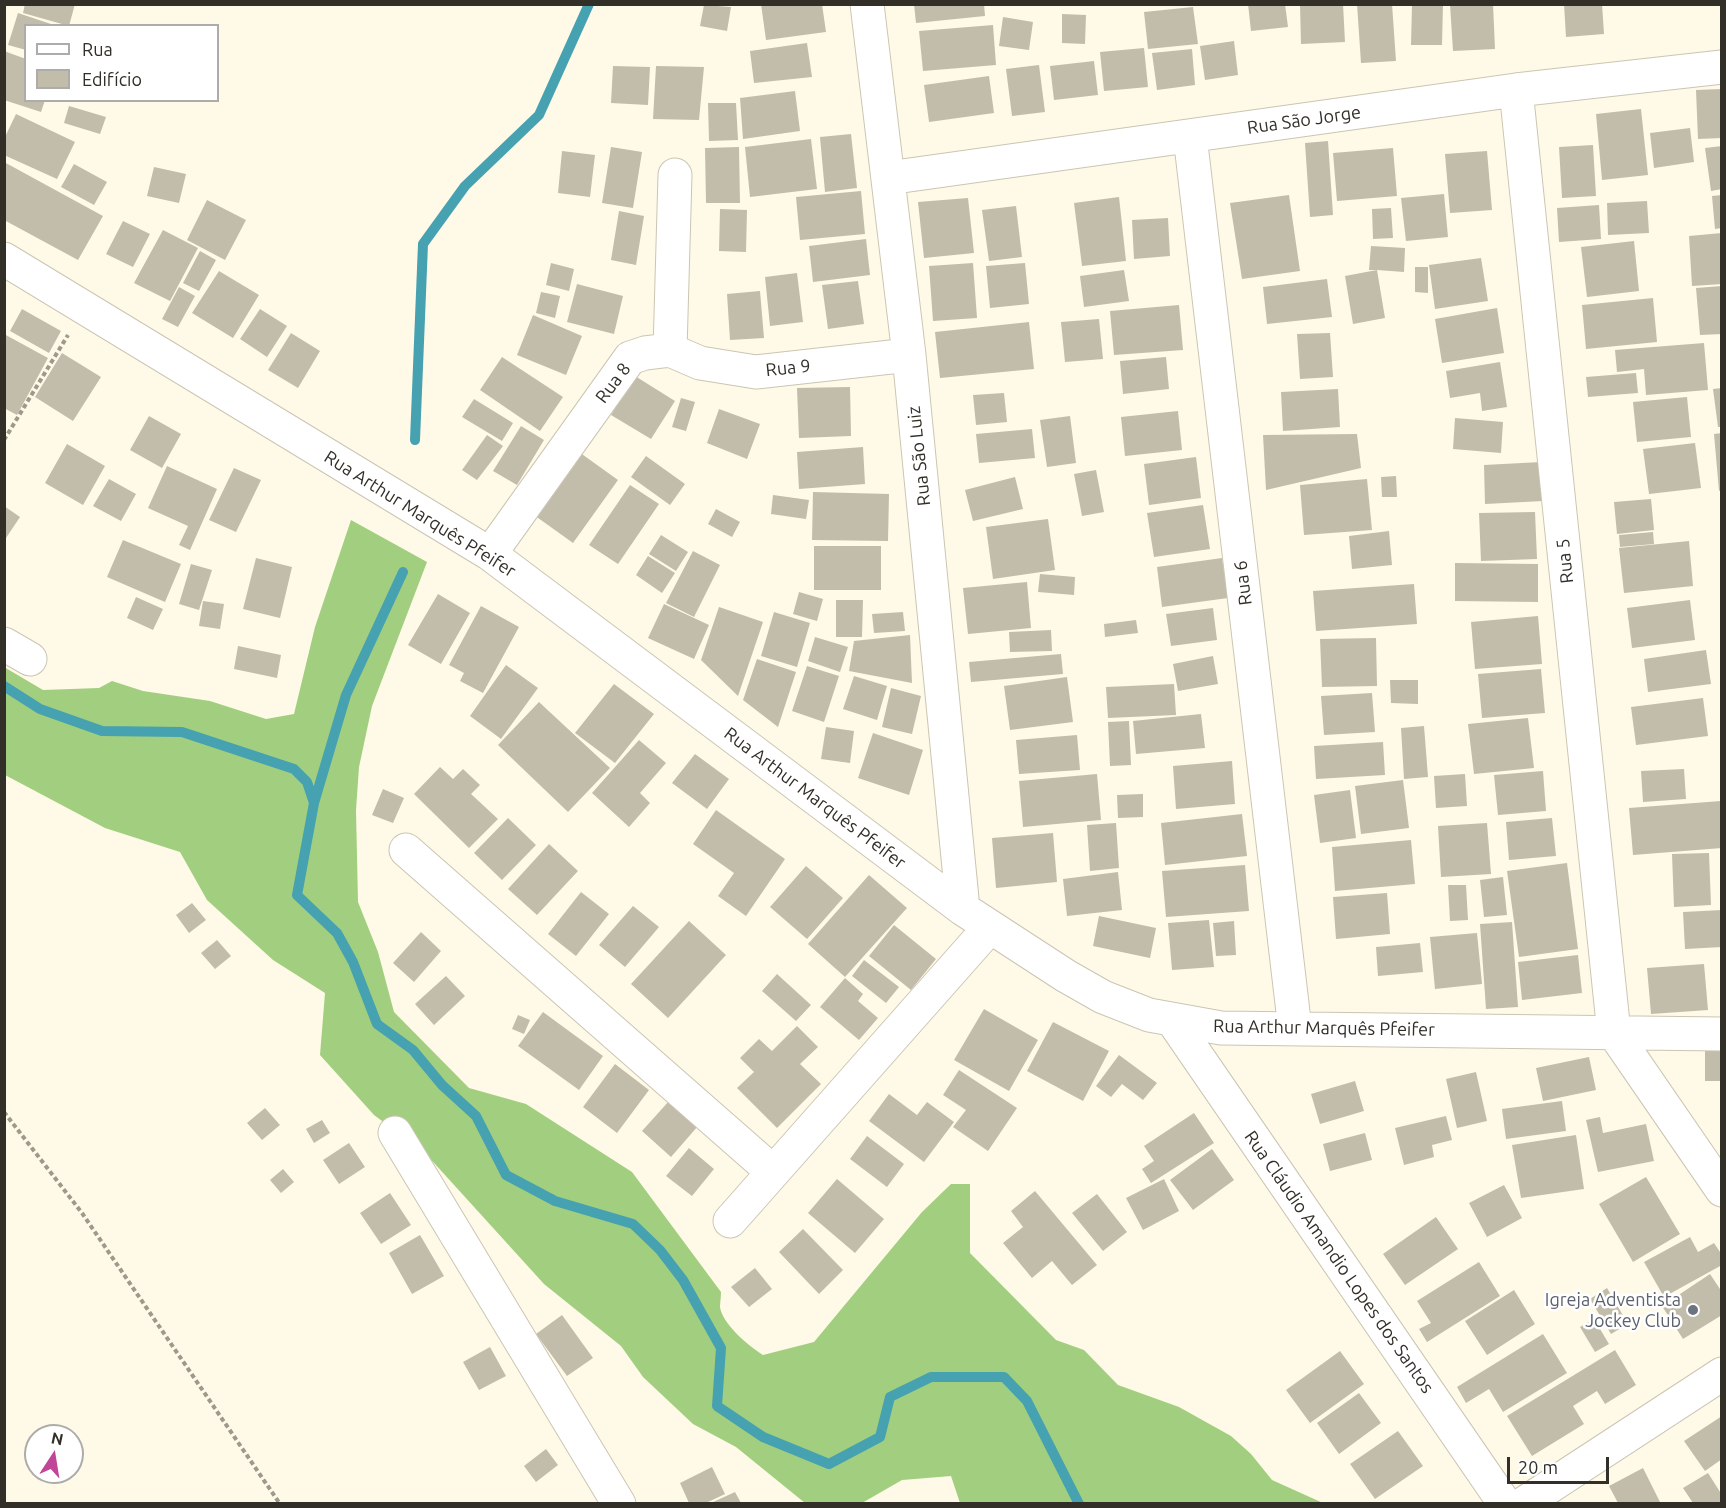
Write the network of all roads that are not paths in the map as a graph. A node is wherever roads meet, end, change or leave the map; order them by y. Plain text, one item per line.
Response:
1 (867, 4) edge
2 (1722, 66) edge
3 (1516, 90) junction
4 (1190, 136) junction
5 (675, 175) dead end
6 (888, 178) junction
7 (4, 259) edge
8 (670, 350) junction
9 (909, 355) junction
10 (490, 554) junction
11 (406, 850) dead end
12 (963, 909) junction
13 (990, 927) junction
14 (1173, 1021) junction
15 (1295, 1029) junction
16 (1614, 1033) junction
17 (1722, 1034) edge
18 (395, 1133) dead end
19 (773, 1172) junction
20 (1722, 1190) edge
21 (730, 1221) dead end
22 (1722, 1374) edge
23 (619, 1503) edge
24 (1505, 1503) edge
25 (1523, 1503) edge

1 - 6 street, Rua São Luiz
2 - 3 street, Rua São Jorge
3 - 4 street, Rua São Jorge
3 - 16 street, Rua 5
4 - 6 street, Rua São Jorge
4 - 15 street, Rua 6
5 - 8 street
6 - 9 street, Rua São Luiz
7 - 10 street, Rua Arthur Marquês Pfeifer
8 - 9 street, Rua 9
8 - 10 street, Rua 8
9 - 12 street, Rua São Luiz
10 - 12 street, Rua Arthur Marquês Pfeifer
11 - 19 street
12 - 13 street, Rua Arthur Marquês Pfeifer
13 - 14 street, Rua Arthur Marquês Pfeifer
13 - 19 street
14 - 15 street, Rua Arthur Marquês Pfeifer
14 - 24 street, Rua Cláudio Amandio Lopes dos Santos
15 - 16 street, Rua Arthur Marquês Pfeifer
16 - 17 street, Rua Arthur Marquês Pfeifer
16 - 20 street
18 - 23 street
19 - 21 street
22 - 25 street

